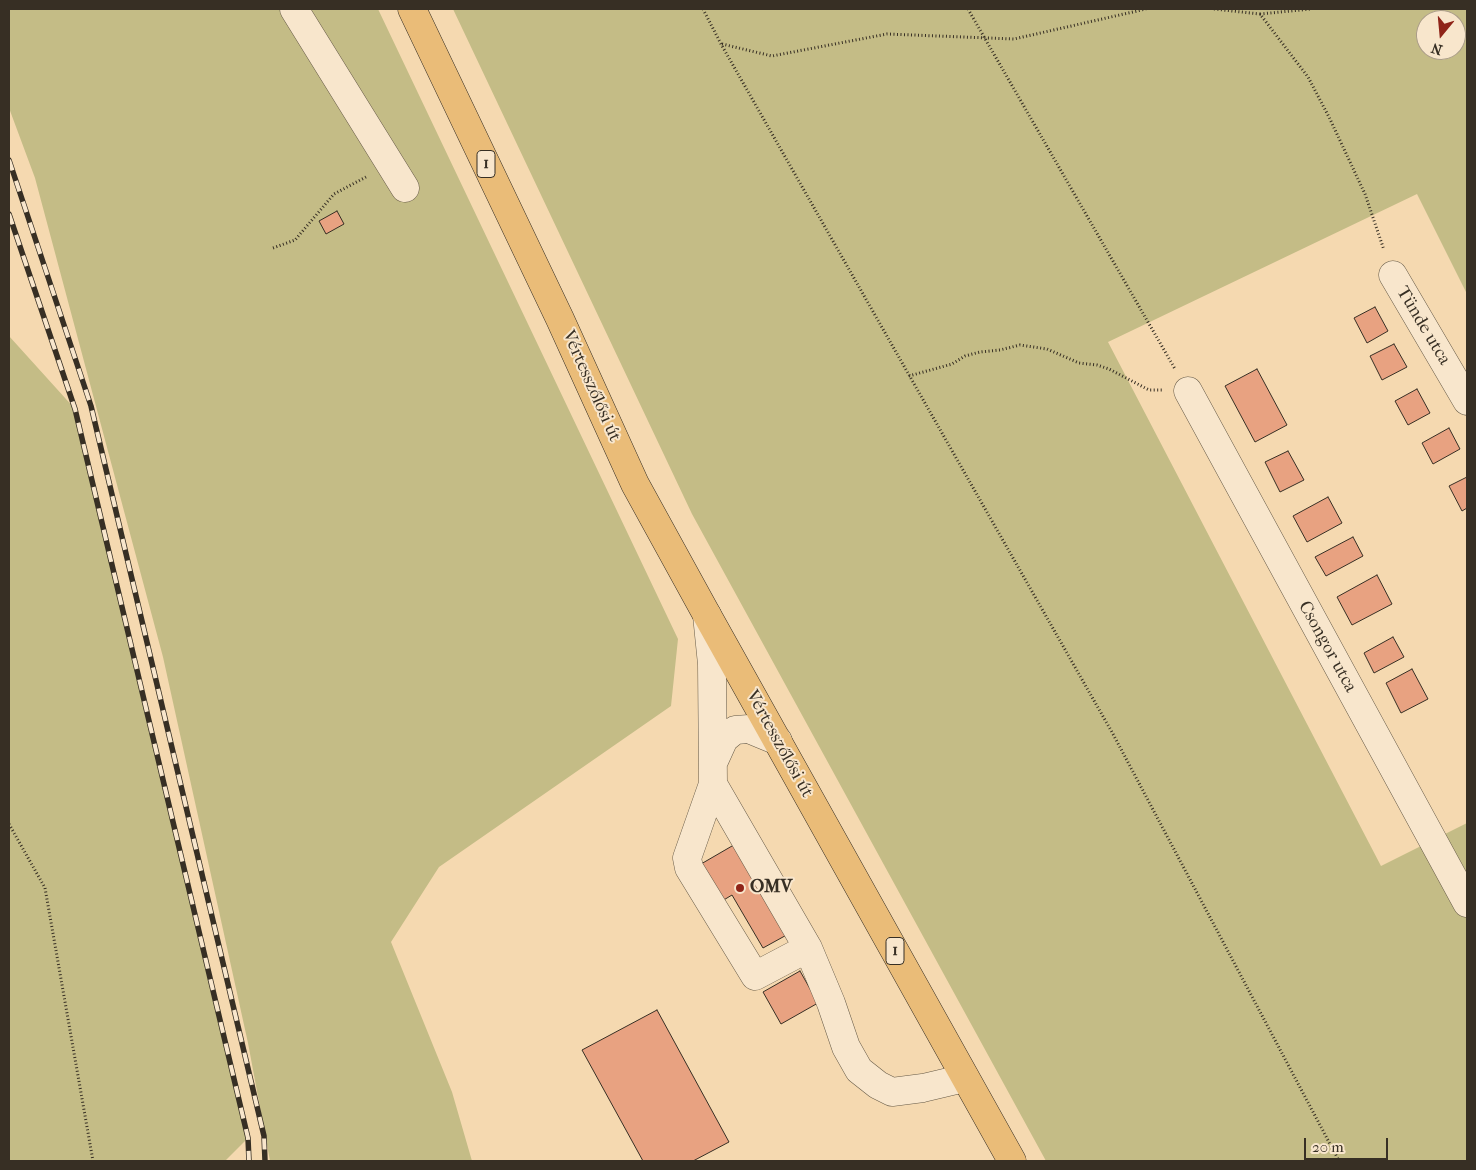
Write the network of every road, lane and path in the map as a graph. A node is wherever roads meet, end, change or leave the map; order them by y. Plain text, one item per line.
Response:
1 (294, 9) edge
2 (412, 9) edge
3 (703, 9) edge
4 (968, 9) edge
5 (1146, 9) edge
6 (1214, 9) edge
7 (1311, 9) edge
8 (1260, 14) junction
9 (983, 38) junction
10 (721, 44) junction
11 (391, 164) junction
12 (405, 188) dead end
13 (273, 248) dead end
14 (1393, 276) joint
15 (909, 376) junction
16 (1188, 391) junction
17 (1467, 401) edge
18 (706, 615) junction
19 (778, 741) junction
20 (713, 772) junction
21 (9, 824) edge
22 (1467, 903) edge
23 (808, 948) junction
24 (965, 1078) junction
25 (93, 1161) edge
26 (1012, 1161) edge
27 (1339, 1161) edge

1 - 11 street
2 - 18 main road, Vértesszőlősi út / 1
3 - 10 path
4 - 9 path
5 - 9 path
6 - 8 path
7 - 8 path
8 - 14 path
9 - 10 path
9 - 16 path
10 - 15 path
11 - 12 street
11 - 13 path
14 - 17 street, Tünde utca
15 - 16 path
15 - 27 path
16 - 22 street, Csongor utca
18 - 19 main road, Vértesszőlősi út / 1
18 - 20 street
19 - 20 street
19 - 24 main road, Vértesszőlősi út / 1
20 - 23 street
20 - 23 street
21 - 25 path
23 - 24 street
24 - 26 main road, Vértesszőlősi út / 1

